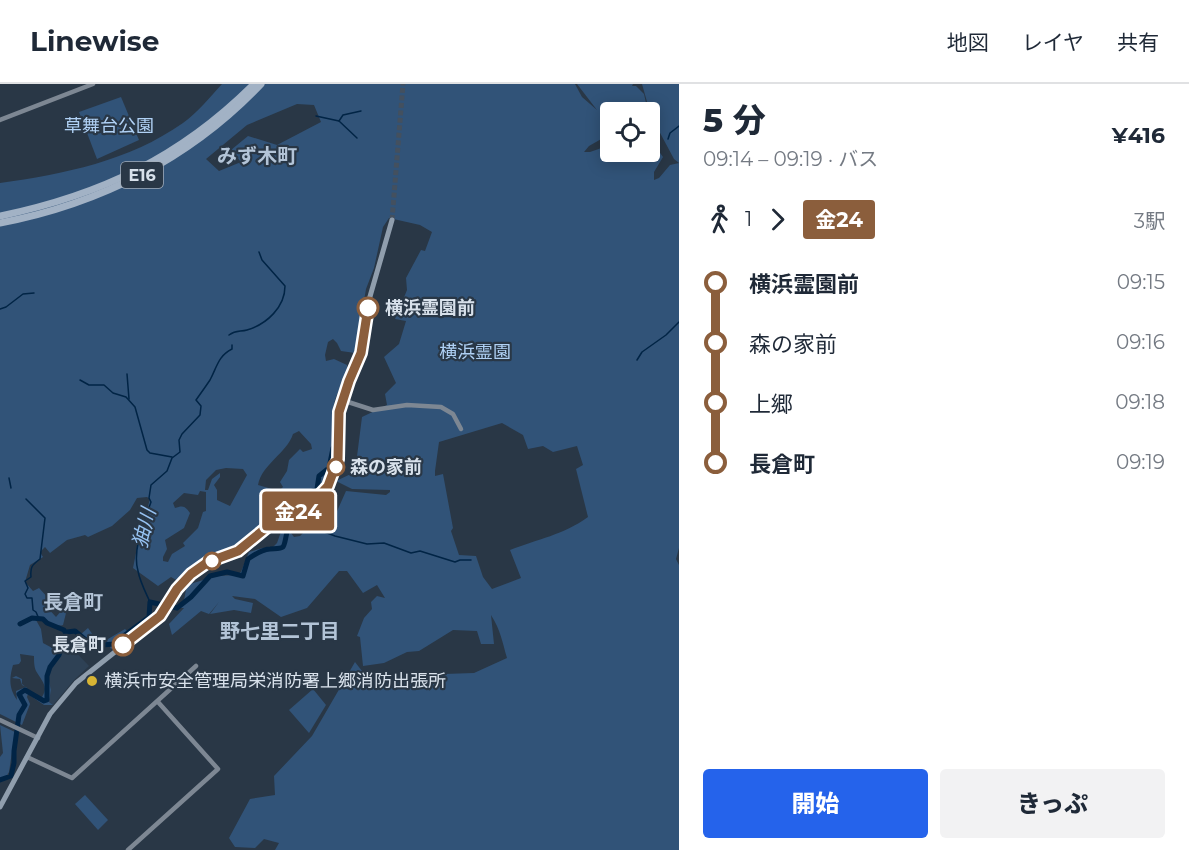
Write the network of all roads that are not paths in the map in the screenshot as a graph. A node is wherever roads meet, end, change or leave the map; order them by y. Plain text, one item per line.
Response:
1 (93, 84) edge
2 (252, 84) edge
3 (261, 84) edge
4 (0, 120) edge
5 (0, 216) edge
6 (392, 220) tunnel mouth
7 (0, 223) edge
8 (342, 400) junction
9 (460, 429) dead end
10 (196, 666) dead end
11 (158, 702) junction
12 (0, 720) edge
13 (38, 738) junction
14 (27, 758) junction
15 (0, 807) edge
16 (128, 850) edge

1 - 4 street
2 - 5 highway, E16
3 - 7 highway, E16
6 - 8 main road
8 - 9 street
8 - 13 main road
10 - 11 street
11 - 14 street
11 - 16 street
12 - 13 street
13 - 14 main road
14 - 15 main road

